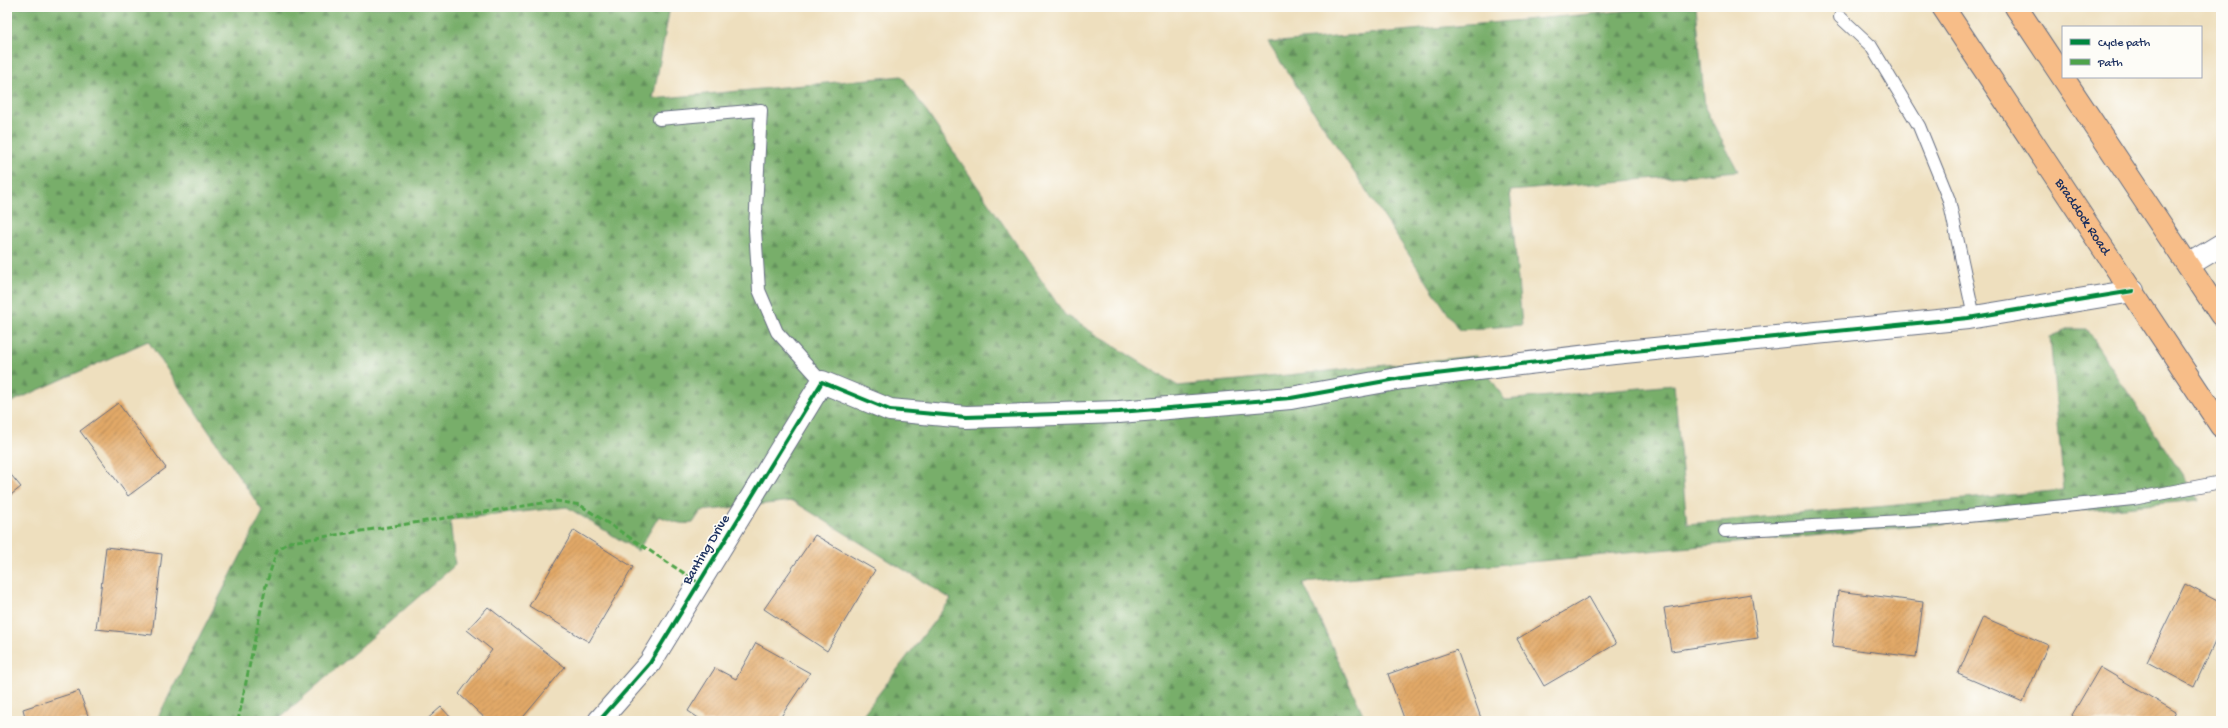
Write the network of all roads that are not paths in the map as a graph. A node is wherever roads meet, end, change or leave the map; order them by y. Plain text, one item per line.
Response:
1 (1943, 7) edge
2 (2016, 7) edge
3 (1840, 17) dead end
4 (2062, 76) edge
5 (2063, 78) edge
6 (659, 119) dead end
7 (2221, 245) edge
8 (2188, 265) junction
9 (2133, 291) junction
10 (2221, 315) edge
11 (1974, 317) junction
12 (822, 382) junction
13 (2221, 426) edge
14 (2221, 482) edge
15 (1725, 531) dead end
16 (599, 721) edge

1 - 9 main road, Braddock Road
2 - 4 main road
3 - 11 lane
5 - 8 main road
6 - 12 lane
7 - 8 street
8 - 10 main road
9 - 11 street
9 - 13 main road, Braddock Road
11 - 12 street
12 - 16 street, Banting Drive
14 - 15 lane

